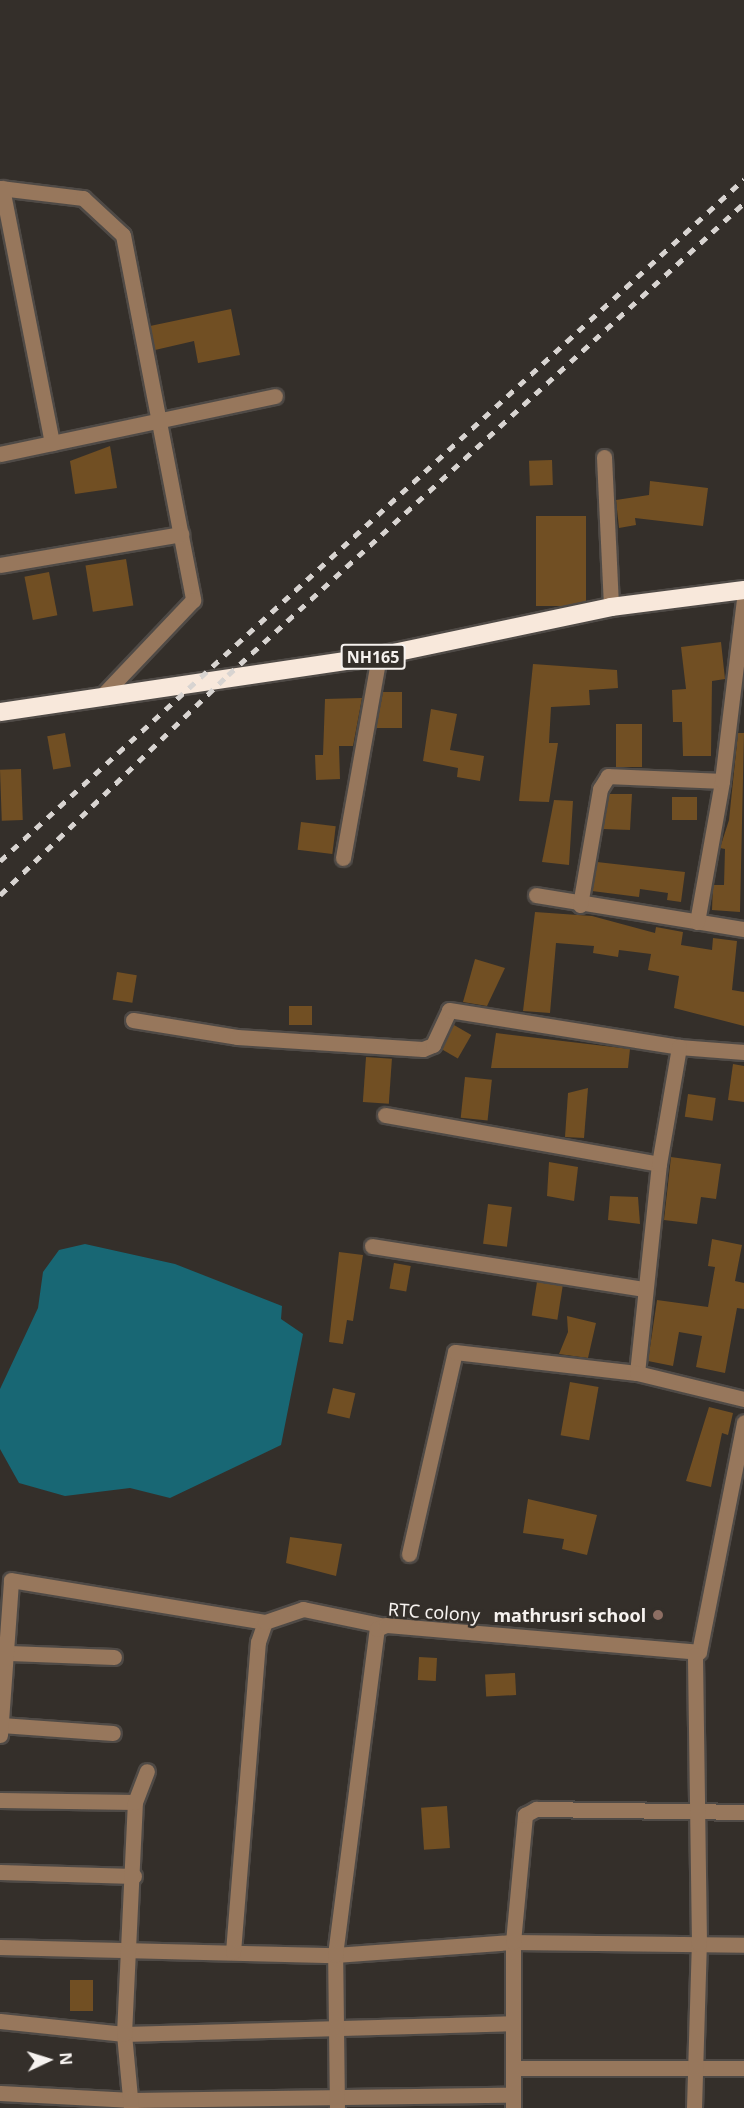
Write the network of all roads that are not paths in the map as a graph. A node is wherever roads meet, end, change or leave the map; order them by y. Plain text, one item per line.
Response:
1 (1, 188) edge
2 (274, 396) dead end
3 (158, 420) junction
4 (52, 443) junction
5 (0, 454) edge
6 (604, 457) dead end
7 (181, 534) junction
8 (0, 566) edge
9 (744, 590) edge
10 (744, 600) edge
11 (611, 607) junction
12 (379, 656) junction
13 (103, 695) junction
14 (0, 712) edge
15 (722, 781) junction
16 (343, 858) dead end
17 (536, 896) dead end
18 (580, 905) junction
19 (697, 922) junction
20 (744, 928) edge
21 (133, 1020) dead end
22 (679, 1047) junction
23 (744, 1052) edge
24 (385, 1115) dead end
25 (659, 1164) junction
26 (372, 1246) dead end
27 (644, 1289) junction
28 (637, 1373) junction
29 (744, 1399) edge
30 (744, 1422) edge
31 (409, 1554) dead end
32 (265, 1622) junction
33 (380, 1625) junction
34 (9, 1653) junction
35 (695, 1655) junction
36 (114, 1656) dead end
37 (1, 1725) edge
38 (113, 1732) dead end
39 (0, 1735) edge
40 (147, 1771) dead end
41 (0, 1800) edge
42 (135, 1802) junction
43 (697, 1810) junction
44 (744, 1812) edge
45 (0, 1872) edge
46 (134, 1876) junction
47 (513, 1942) junction
48 (699, 1944) junction
49 (744, 1945) edge
50 (0, 1947) edge
51 (131, 1947) junction
52 (233, 1952) junction
53 (335, 1955) junction
54 (0, 2021) edge
55 (513, 2023) junction
56 (335, 2025) junction
57 (124, 2034) junction
58 (744, 2067) edge
59 (513, 2068) junction
60 (696, 2069) junction
61 (0, 2093) edge
62 (513, 2102) edge
63 (337, 2103) edge
64 (132, 2104) edge
65 (694, 2108) edge

1 - 3 street
1 - 4 street
2 - 3 street
3 - 4 street
3 - 7 street
4 - 5 street
6 - 11 street
7 - 8 street
7 - 13 street
9 - 11 highway, NH165
10 - 15 street
11 - 12 highway, NH165
12 - 13 highway, NH165
12 - 16 street
13 - 14 highway, NH165
15 - 18 street
15 - 19 street
17 - 18 street
18 - 19 street
19 - 20 street
21 - 22 street
22 - 23 street
22 - 25 street
24 - 25 street
25 - 27 street
26 - 27 street
27 - 28 street
28 - 29 street
28 - 31 street
30 - 35 street
32 - 33 street
32 - 34 street
32 - 52 street
33 - 35 street, RTC colony
33 - 53 street, RTC colony
34 - 36 street
34 - 37 street
35 - 43 street
37 - 38 street
37 - 39 street
40 - 42 street
41 - 42 street
42 - 46 street
43 - 44 street
43 - 47 street
43 - 48 street
45 - 46 street
46 - 51 street
47 - 48 street
47 - 53 street
47 - 55 street
48 - 49 street
48 - 60 street
50 - 51 street
51 - 52 street
51 - 57 street
52 - 53 street
53 - 56 street, RTC colony
54 - 57 street
55 - 56 street
55 - 59 street
56 - 57 street
56 - 63 street, RTC colony
57 - 64 street
58 - 60 street
59 - 60 street
59 - 62 street
60 - 65 street
61 - 64 street
62 - 63 street
63 - 64 street

